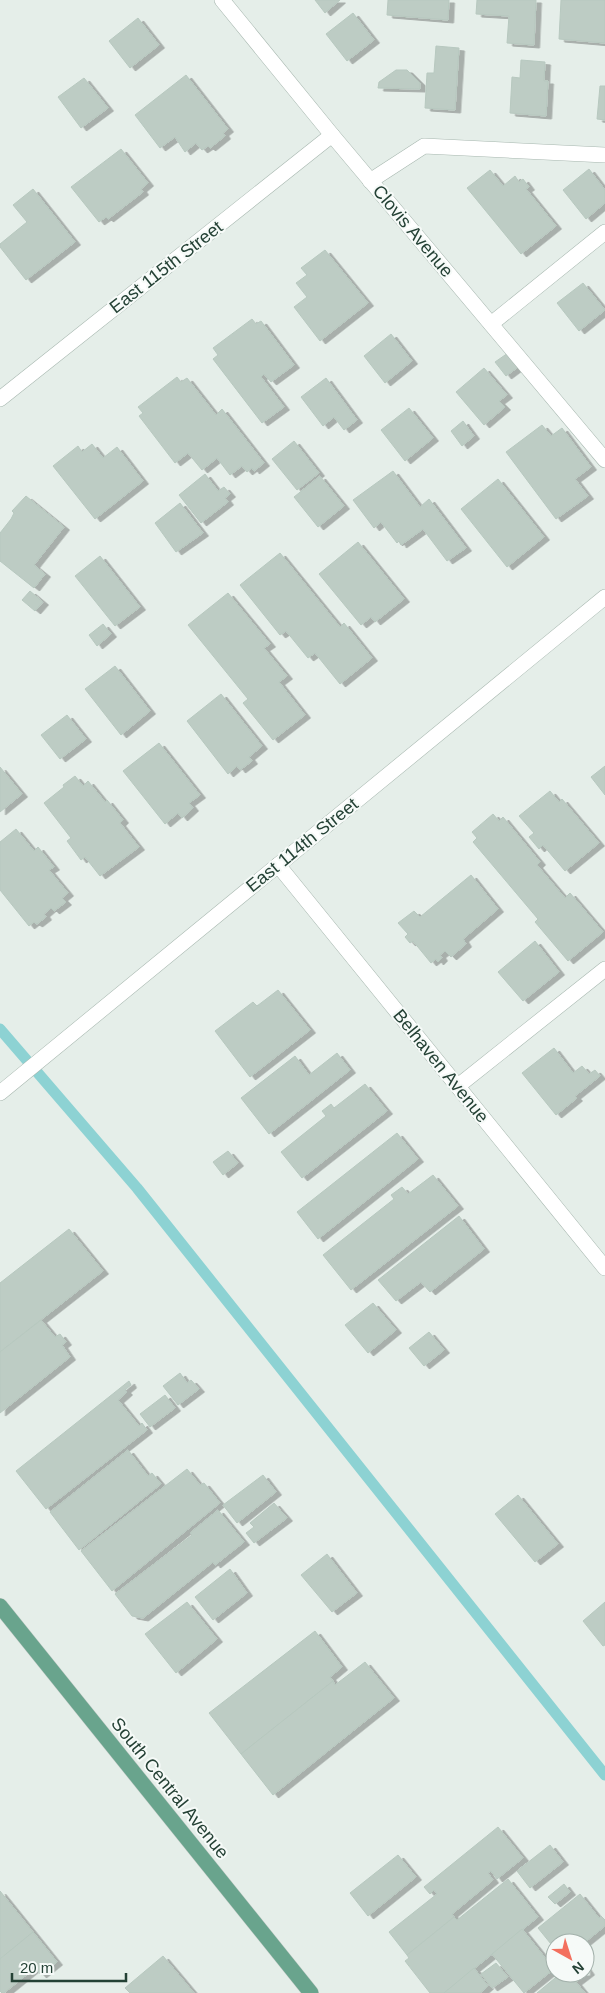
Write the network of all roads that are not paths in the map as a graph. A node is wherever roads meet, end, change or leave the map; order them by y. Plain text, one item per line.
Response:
1 (222, 0) edge
2 (332, 135) junction
3 (605, 155) edge
4 (370, 181) junction
5 (605, 232) edge
6 (491, 324) junction
7 (0, 399) edge
8 (605, 460) edge
9 (605, 597) edge
10 (278, 865) junction
11 (605, 969) edge
12 (458, 1086) junction
13 (0, 1093) edge
14 (605, 1268) edge
15 (0, 1606) edge
16 (311, 1993) edge

1 - 2 street, Clovis Avenue
2 - 4 street, Clovis Avenue
2 - 7 street, East 115th Street
3 - 4 street
4 - 6 street, Clovis Avenue
5 - 6 street
6 - 8 street, Clovis Avenue
9 - 10 street, East 114th Street
10 - 12 street, Belhaven Avenue
10 - 13 street, East 114th Street
11 - 12 street
12 - 14 street, Belhaven Avenue
15 - 16 main road, South Central Avenue

